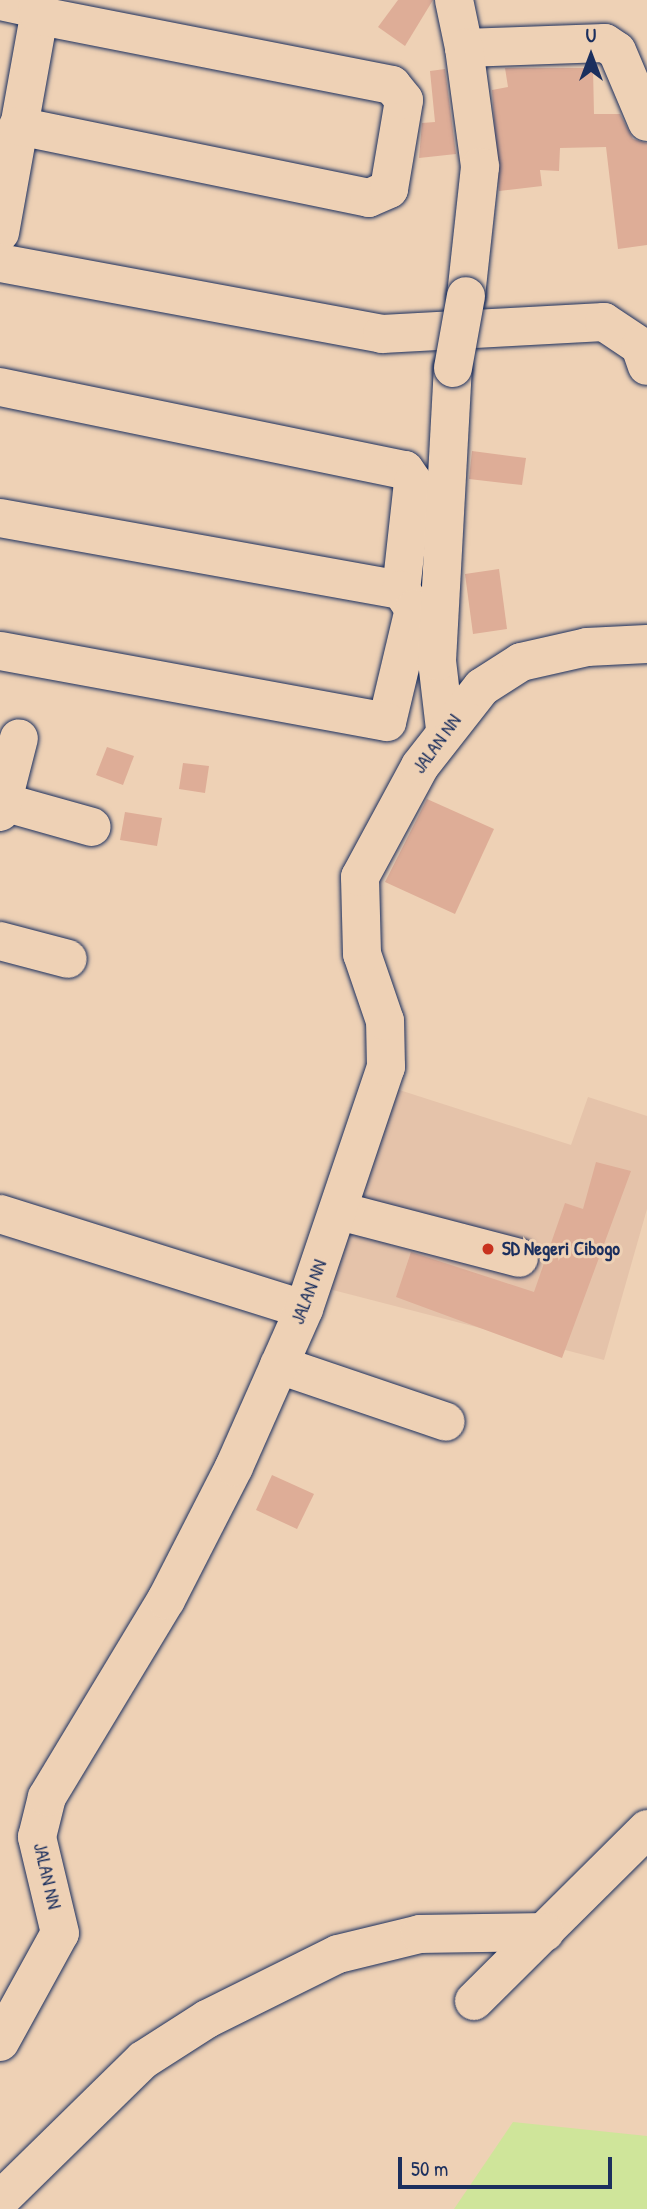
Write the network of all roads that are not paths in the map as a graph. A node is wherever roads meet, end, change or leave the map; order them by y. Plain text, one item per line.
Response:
1 (454, 0) edge
2 (0, 1) edge
3 (39, 16) junction
4 (464, 48) junction
5 (647, 122) edge
6 (18, 126) junction
7 (0, 233) edge
8 (0, 263) edge
9 (647, 366) edge
10 (0, 387) edge
11 (0, 518) edge
12 (401, 590) junction
13 (647, 644) edge
14 (0, 651) edge
15 (445, 729) junction
16 (19, 738) dead end
17 (1, 807) edge
18 (92, 827) dead end
19 (0, 941) edge
20 (68, 959) dead end
21 (339, 1211) junction
22 (0, 1214) edge
23 (519, 1258) dead end
24 (304, 1309) junction
25 (279, 1364) junction
26 (446, 1422) dead end
27 (647, 1829) edge
28 (545, 1932) junction
29 (474, 2001) dead end
30 (0, 2042) edge
31 (0, 2200) edge

1 - 4 street
2 - 3 street
3 - 6 street
3 - 6 street
4 - 5 street
4 - 15 street, bridge
6 - 7 street
8 - 9 street
10 - 12 street
11 - 12 street
12 - 14 street
13 - 15 street, JALAN NN
15 - 21 street, JALAN NN
16 - 17 street
17 - 18 street
19 - 20 street
21 - 23 street
21 - 24 street, JALAN NN
22 - 24 street
24 - 25 street, JALAN NN
25 - 26 street
25 - 30 street, JALAN NN
27 - 28 street
28 - 29 street
28 - 31 street

